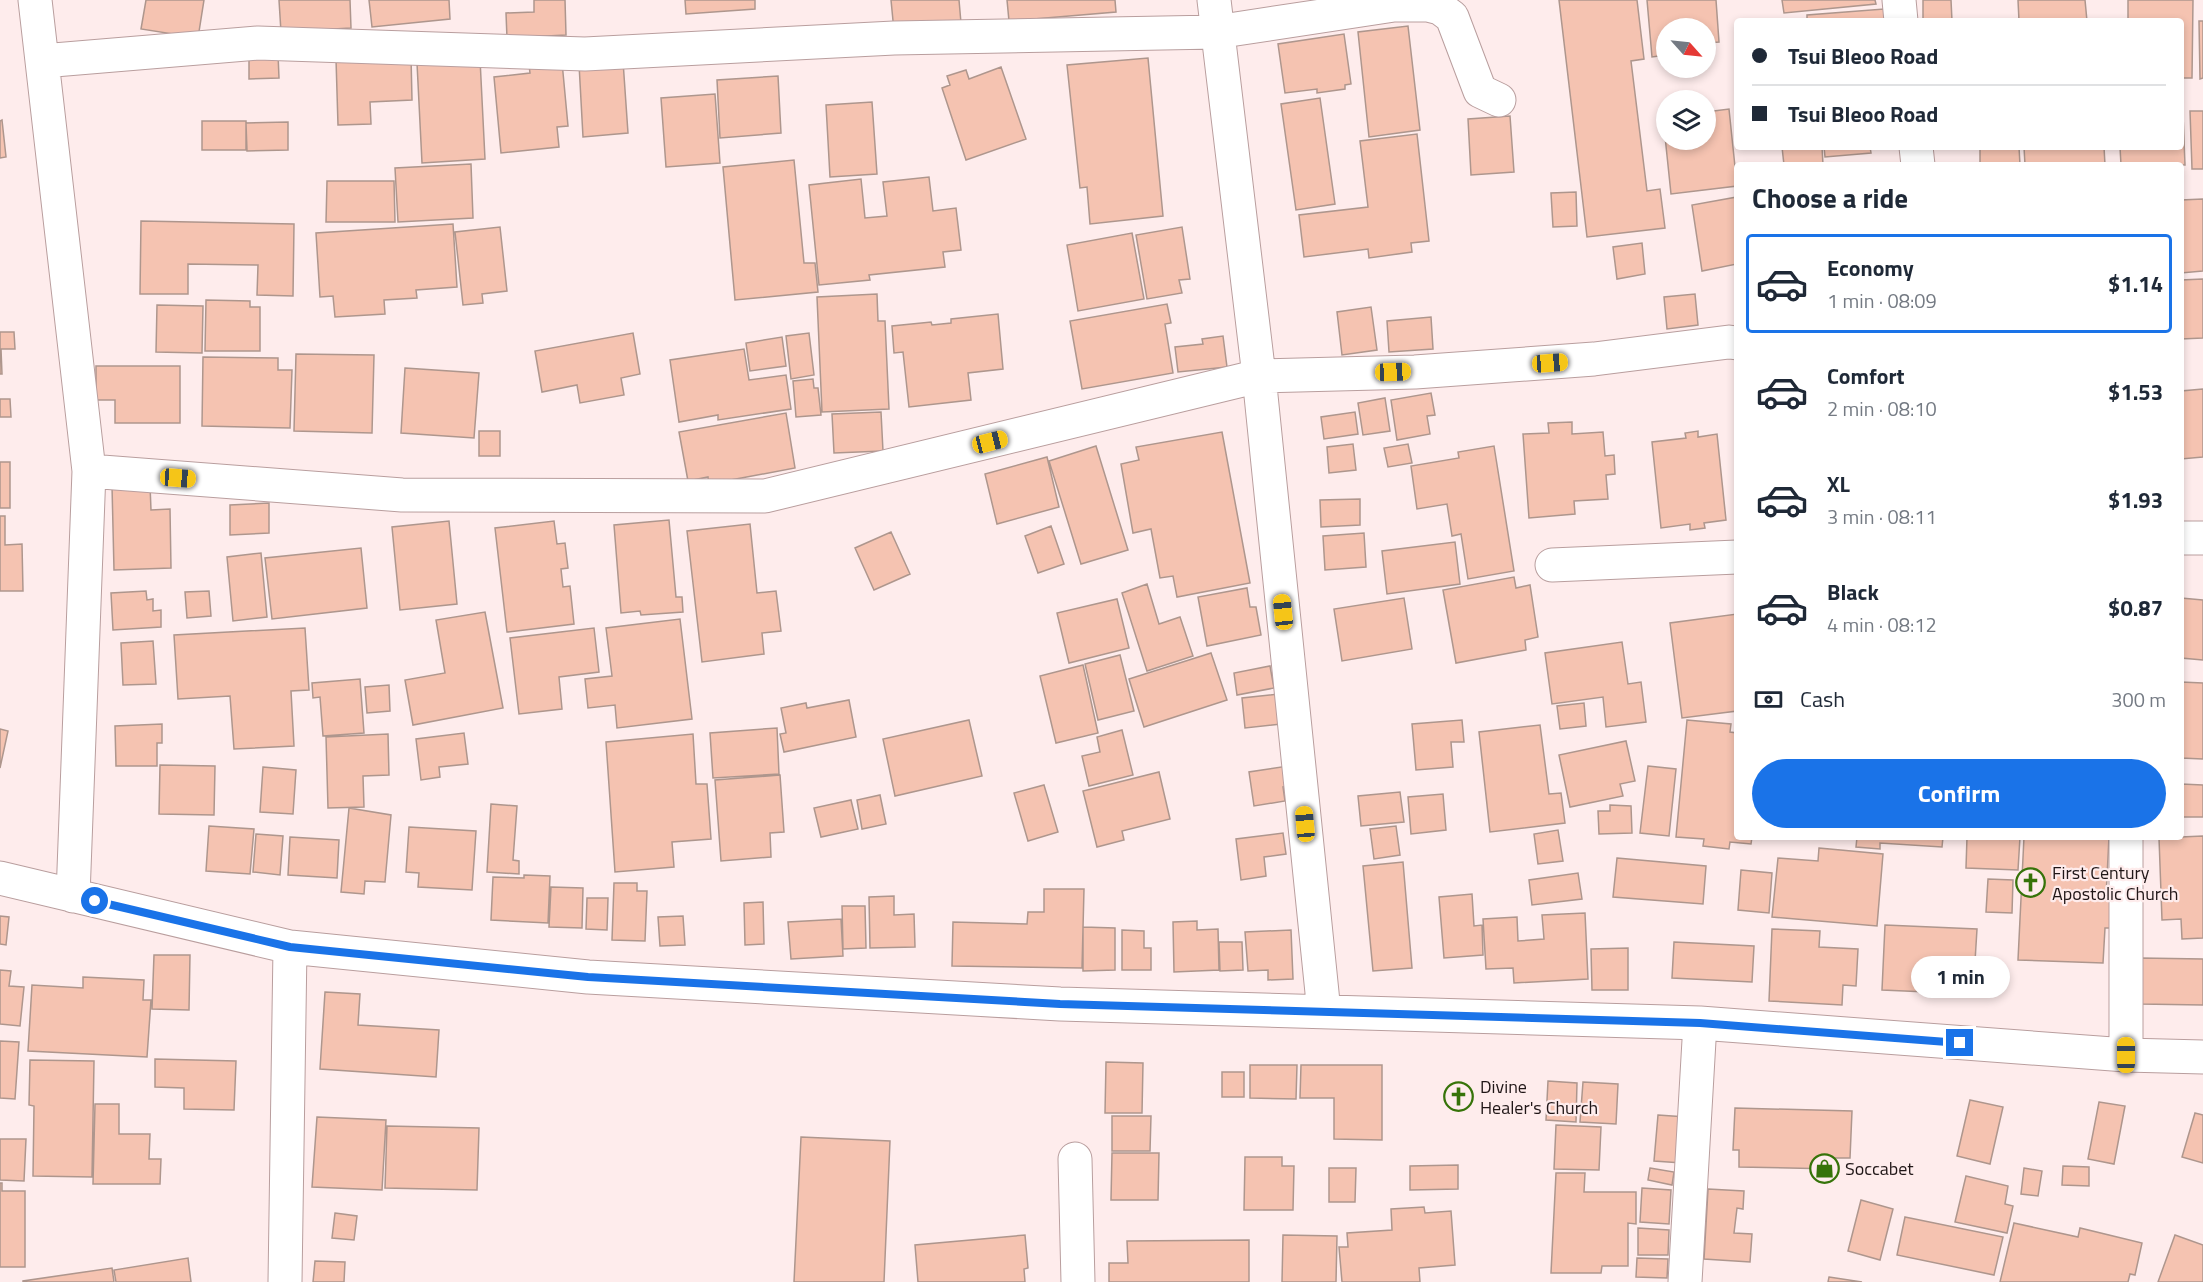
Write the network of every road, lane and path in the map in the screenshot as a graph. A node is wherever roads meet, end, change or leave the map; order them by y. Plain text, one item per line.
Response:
1 (35, 0) edge
2 (1214, 0) edge
3 (1899, 0) edge
4 (1901, 18) edge
5 (1216, 32) junction
6 (42, 61) junction
7 (1499, 100) dead end
8 (1734, 343) edge
9 (1259, 376) junction
10 (89, 471) junction
11 (2184, 538) edge
12 (2203, 538) edge
13 (1734, 556) edge
14 (1551, 565) dead end
15 (2126, 840) edge
16 (0, 878) edge
17 (73, 896) junction
18 (290, 947) junction
19 (1324, 1012) junction
20 (1700, 1023) junction
21 (2126, 1055) junction
22 (2203, 1058) edge
23 (1075, 1159) dead end
24 (285, 1282) edge
25 (1078, 1282) edge
26 (1685, 1282) edge

1 - 6 street
2 - 5 street
3 - 4 street
5 - 6 street
5 - 7 street
5 - 9 street
6 - 10 street
8 - 9 street
9 - 10 street
9 - 19 street
10 - 17 street
11 - 12 street
13 - 14 street
15 - 21 street
16 - 17 street
17 - 18 street
18 - 19 street
18 - 24 street
19 - 20 street
20 - 21 street
20 - 26 street
21 - 22 street
23 - 25 street

